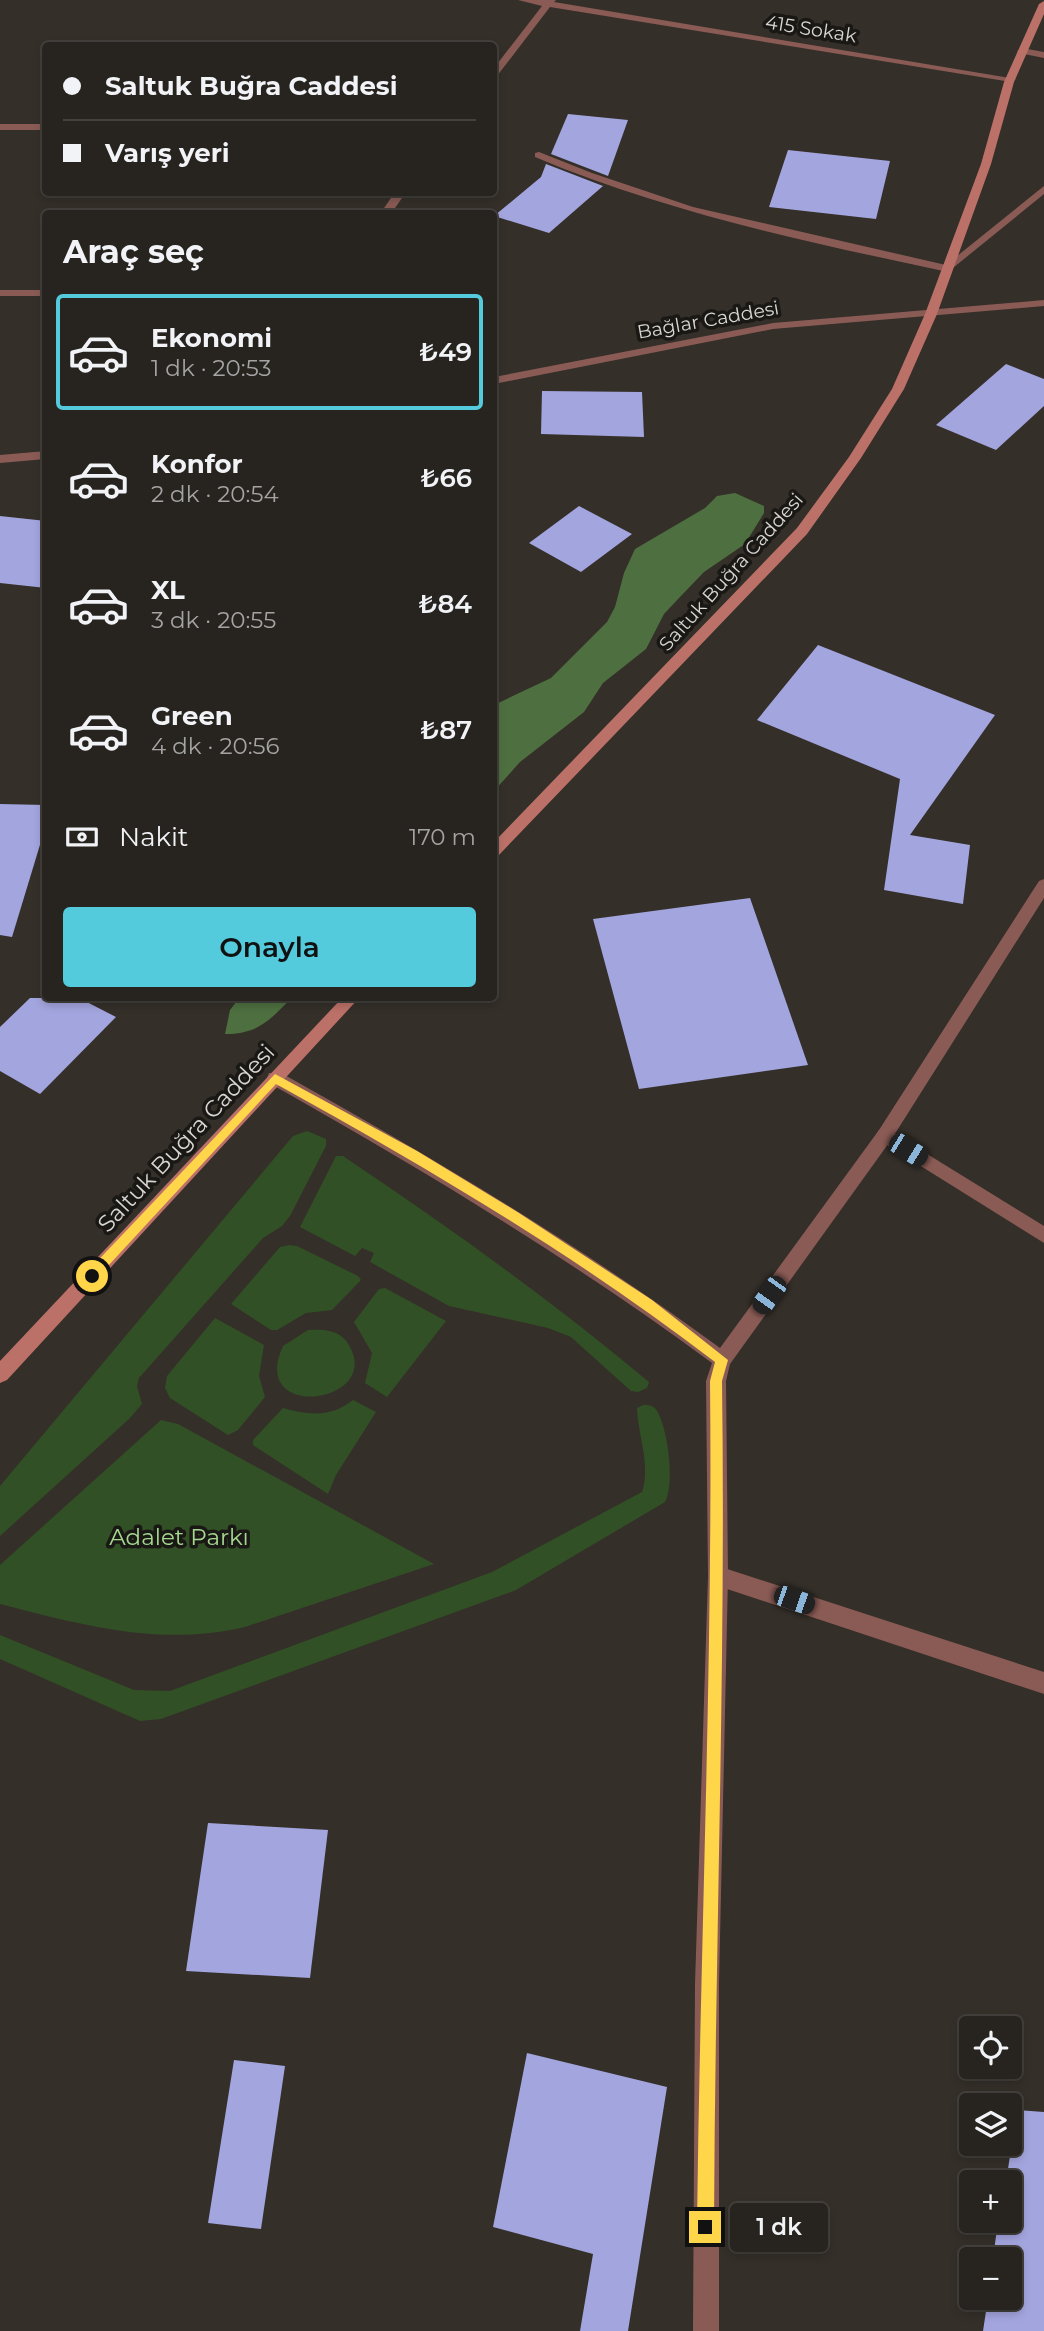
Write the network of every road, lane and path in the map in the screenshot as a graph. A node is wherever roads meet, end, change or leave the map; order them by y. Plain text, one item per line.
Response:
1 (523, 0) edge
2 (549, 2) edge
3 (1044, 4) edge
4 (1022, 51) junction
5 (1044, 55) edge
6 (497, 70) edge
7 (1011, 79) junction
8 (0, 127) edge
9 (42, 127) edge
10 (539, 155) dead end
11 (1044, 189) edge
12 (948, 268) junction
13 (0, 293) edge
14 (42, 293) edge
15 (1044, 303) edge
16 (931, 314) junction
17 (497, 380) edge
18 (42, 455) edge
19 (0, 459) edge
20 (497, 848) edge
21 (1044, 885) edge
22 (348, 1001) edge
23 (275, 1079) junction
24 (885, 1135) junction
25 (1044, 1235) edge
26 (722, 1360) junction
27 (0, 1374) edge
28 (718, 1576) junction
29 (1044, 1683) edge
30 (706, 2331) edge

1 - 2 street, 415 Sokak
2 - 6 street
2 - 7 street, 415 Sokak
3 - 4 street, Saltuk Buğra Caddesi
4 - 5 street
4 - 7 street, Saltuk Buğra Caddesi
7 - 12 street, Saltuk Buğra Caddesi
8 - 9 street
10 - 12 street
11 - 12 street
12 - 16 street, Saltuk Buğra Caddesi
13 - 14 street
15 - 16 street, Bağlar Caddesi
16 - 17 street, Bağlar Caddesi
16 - 20 street, Saltuk Buğra Caddesi
18 - 19 street
21 - 24 street
22 - 23 street, Saltuk Buğra Caddesi
23 - 26 street
23 - 27 street, Saltuk Buğra Caddesi
24 - 25 street
24 - 26 street
26 - 28 street
28 - 29 street
28 - 30 street

